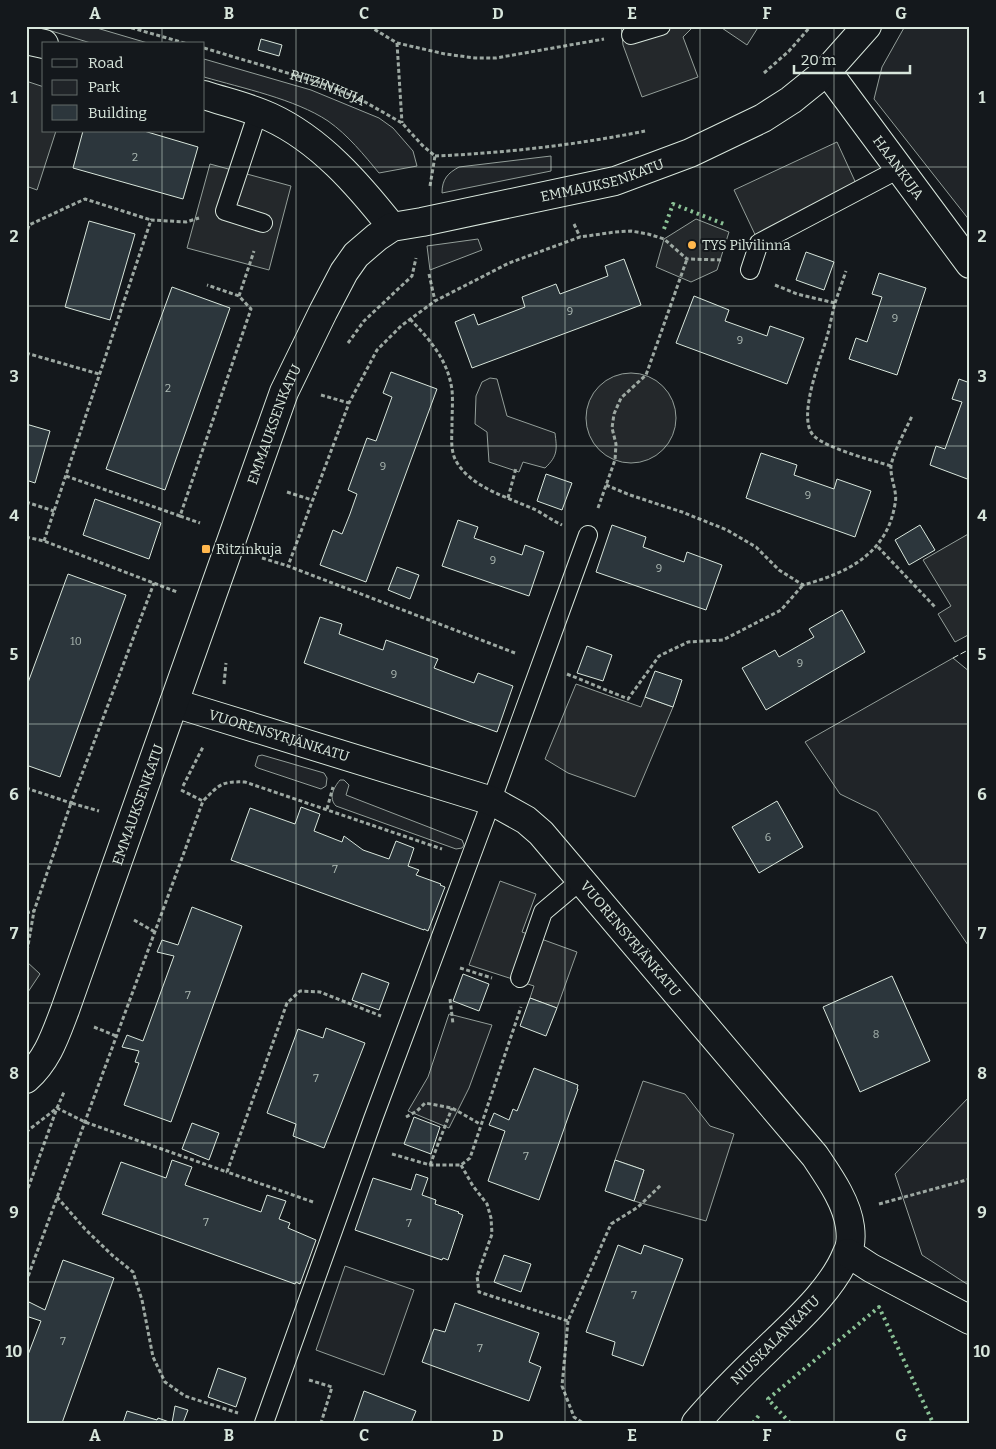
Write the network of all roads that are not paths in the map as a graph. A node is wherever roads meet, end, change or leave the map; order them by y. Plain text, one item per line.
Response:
1 (662, 26) edge
2 (867, 26) edge
3 (631, 35) road end
4 (26, 40) edge
5 (42, 44) edge
6 (827, 71) junction
7 (205, 95) edge
8 (258, 112) junction
9 (899, 169) junction
10 (263, 222) road end
11 (392, 227) junction
12 (970, 264) edge
13 (750, 270) road end
14 (588, 535) dead end
15 (174, 703) junction
16 (492, 801) junction
17 (581, 880) junction
18 (518, 982) road end
19 (26, 1079) edge
20 (848, 1253) junction
21 (970, 1320) edge
22 (264, 1422) edge
23 (696, 1423) edge

1 - 3 lane
2 - 6 street, EMMAUKSENKATU
4 - 5 street
6 - 9 street, HAANKUJA
6 - 11 street, EMMAUKSENKATU
7 - 8 street
8 - 10 lane
8 - 11 street
9 - 12 street, HAANKUJA
9 - 13 lane
11 - 15 street, EMMAUKSENKATU
14 - 16 lane
15 - 16 street, VUORENSYRJÄNKATU
15 - 19 street, EMMAUKSENKATU
16 - 17 street, VUORENSYRJÄNKATU
16 - 22 lane
17 - 18 lane
17 - 20 street, VUORENSYRJÄNKATU
20 - 21 street
20 - 23 street, NIUSKALANKATU

